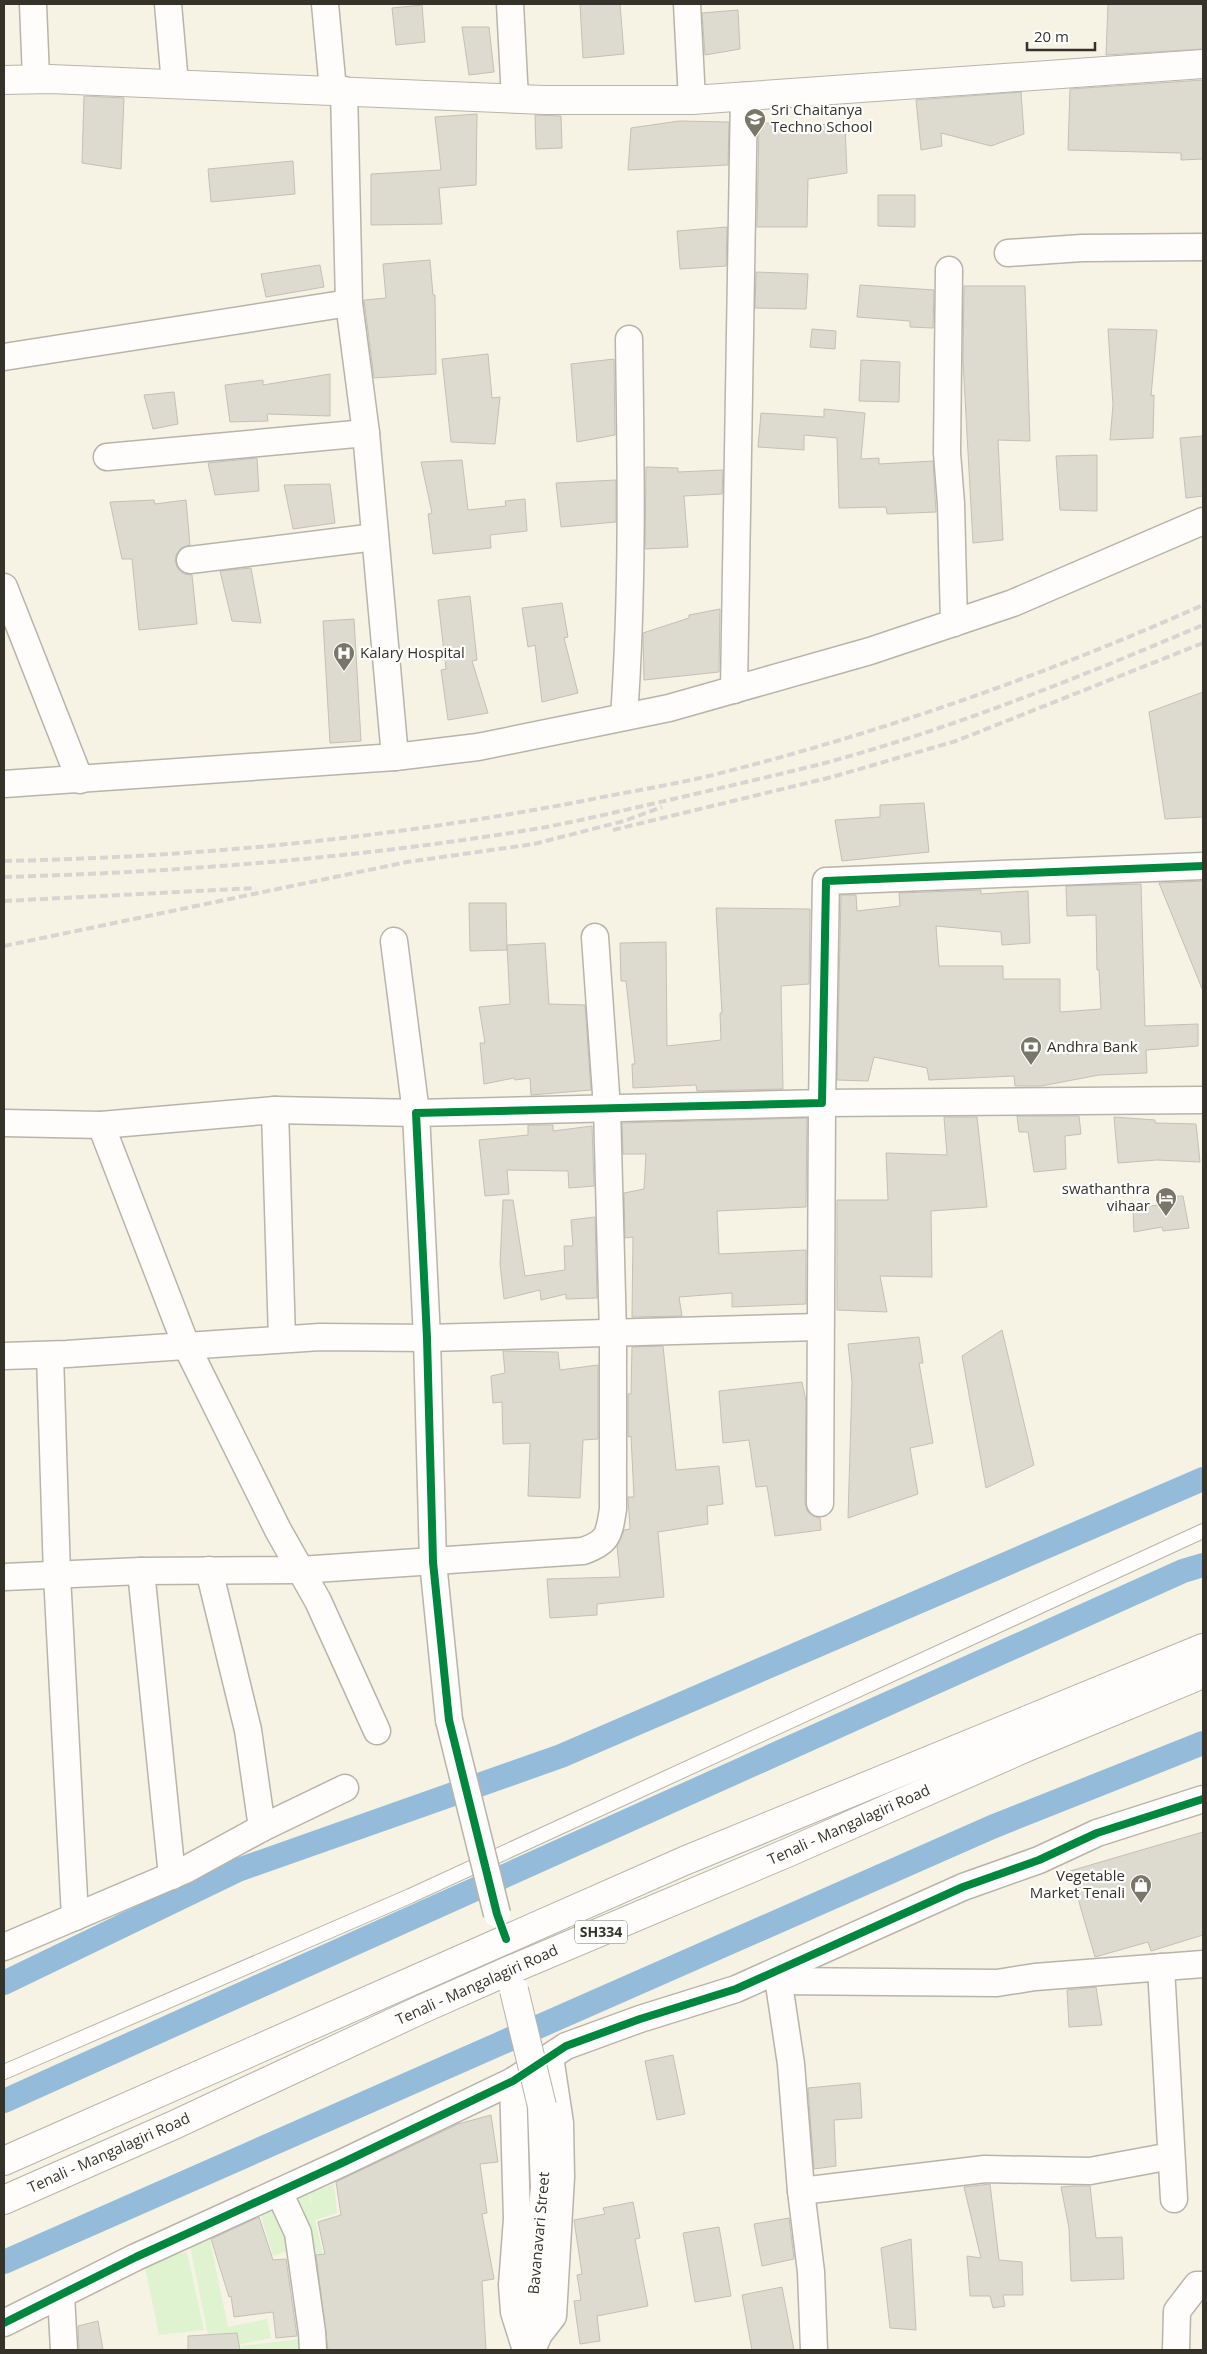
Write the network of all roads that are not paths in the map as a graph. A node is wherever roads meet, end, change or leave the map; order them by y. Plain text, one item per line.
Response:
1 (33, 4) edge
2 (168, 4) edge
3 (325, 4) edge
4 (510, 4) edge
5 (688, 4) edge
6 (1203, 64) edge
7 (36, 78) junction
8 (4, 80) edge
9 (175, 84) junction
10 (339, 90) junction
11 (744, 96) junction
12 (515, 98) junction
13 (692, 100) junction
14 (1203, 247) edge
15 (1008, 253) dead end
16 (949, 270) dead end
17 (349, 303) junction
18 (628, 339) dead end
19 (4, 357) edge
20 (366, 433) junction
21 (107, 457) dead end
22 (1203, 521) edge
23 (375, 537) junction
24 (190, 560) dead end
25 (4, 587) edge
26 (954, 623) junction
27 (734, 690) junction
28 (624, 717) junction
29 (394, 757) junction
30 (80, 780) junction
31 (4, 784) edge
32 (1203, 866) edge
33 (595, 937) dead end
34 (394, 941) dead end
35 (1203, 1100) edge
36 (822, 1103) junction
37 (607, 1108) junction
38 (275, 1110) junction
39 (416, 1113) junction
40 (4, 1123) edge
41 (101, 1125) junction
42 (820, 1327) junction
43 (612, 1334) junction
44 (428, 1338) junction
45 (282, 1339) junction
46 (186, 1345) junction
47 (50, 1355) junction
48 (4, 1356) edge
49 (820, 1503) dead end
50 (1203, 1530) edge
51 (433, 1562) junction
52 (209, 1570) junction
53 (300, 1570) junction
54 (141, 1571) junction
55 (56, 1576) junction
56 (4, 1577) edge
57 (1203, 1648) edge
58 (1203, 1674) edge
59 (1142, 1686) junction
60 (377, 1731) dead end
61 (345, 1788) dead end
62 (1203, 1799) edge
63 (262, 1828) junction
64 (172, 1876) junction
65 (75, 1917) junction
66 (501, 1927) junction
67 (4, 1946) edge
68 (1203, 1964) edge
69 (1161, 1968) junction
70 (778, 1976) junction
71 (512, 1980) junction
72 (550, 2057) junction
73 (4, 2072) edge
74 (513, 2081) junction
75 (1172, 2156) junction
76 (4, 2162) edge
77 (801, 2190) junction
78 (279, 2192) junction
79 (1174, 2199) dead end
80 (4, 2200) edge
81 (1203, 2285) edge
82 (60, 2295) junction
83 (4, 2322) edge
84 (64, 2350) edge
85 (313, 2350) edge
86 (529, 2350) edge
87 (813, 2350) edge
88 (1176, 2350) edge

1 - 7 street
2 - 9 street
3 - 10 street
4 - 12 street
5 - 13 street
6 - 11 main road
7 - 8 main road
7 - 9 main road
9 - 10 main road
10 - 12 main road
10 - 17 street
11 - 13 main road
11 - 27 street
12 - 13 main road
14 - 15 street
16 - 26 street
17 - 19 street
17 - 20 street
18 - 28 street
20 - 21 street
20 - 23 street
22 - 26 street
23 - 24 street
23 - 29 street
25 - 30 street
26 - 27 street
27 - 28 street
28 - 29 street
29 - 30 street
30 - 31 street
32 - 36 street
33 - 37 street
34 - 39 street
35 - 36 street
36 - 37 street
36 - 42 street
37 - 39 street
37 - 43 street
38 - 39 street
38 - 41 street
38 - 45 street
39 - 44 street
40 - 41 street
41 - 46 street
42 - 43 street
42 - 49 street
43 - 44 street
43 - 51 street
44 - 45 street
44 - 51 street
45 - 46 street
46 - 47 street
46 - 53 street
47 - 48 street
47 - 55 street
50 - 73 lane
51 - 53 street
51 - 66 street, bridge
52 - 53 street
52 - 54 street
52 - 63 street
53 - 60 street
54 - 55 street
54 - 64 street
55 - 56 street
55 - 65 street
57 - 59 main road, SH334
58 - 59 main road, Tenali - Mangalagiri Road / SH334
59 - 66 main road, SH334
59 - 71 main road, Tenali - Mangalagiri Road / SH334
61 - 63 street
62 - 70 street
63 - 64 street
64 - 65 street
65 - 67 street
66 - 71 main road, Bavanavari Street
66 - 76 main road, SH334
68 - 69 street
69 - 70 street
69 - 75 street
70 - 72 street
70 - 77 street
71 - 80 main road, Tenali - Mangalagiri Road / SH334
71 - 86 main road, Bavanavari Street, bridge
72 - 74 street
72 - 86 street
74 - 78 street
74 - 86 street
75 - 77 street
75 - 79 street
77 - 87 street
78 - 82 street
78 - 85 street
81 - 88 street
82 - 83 street
82 - 84 street

